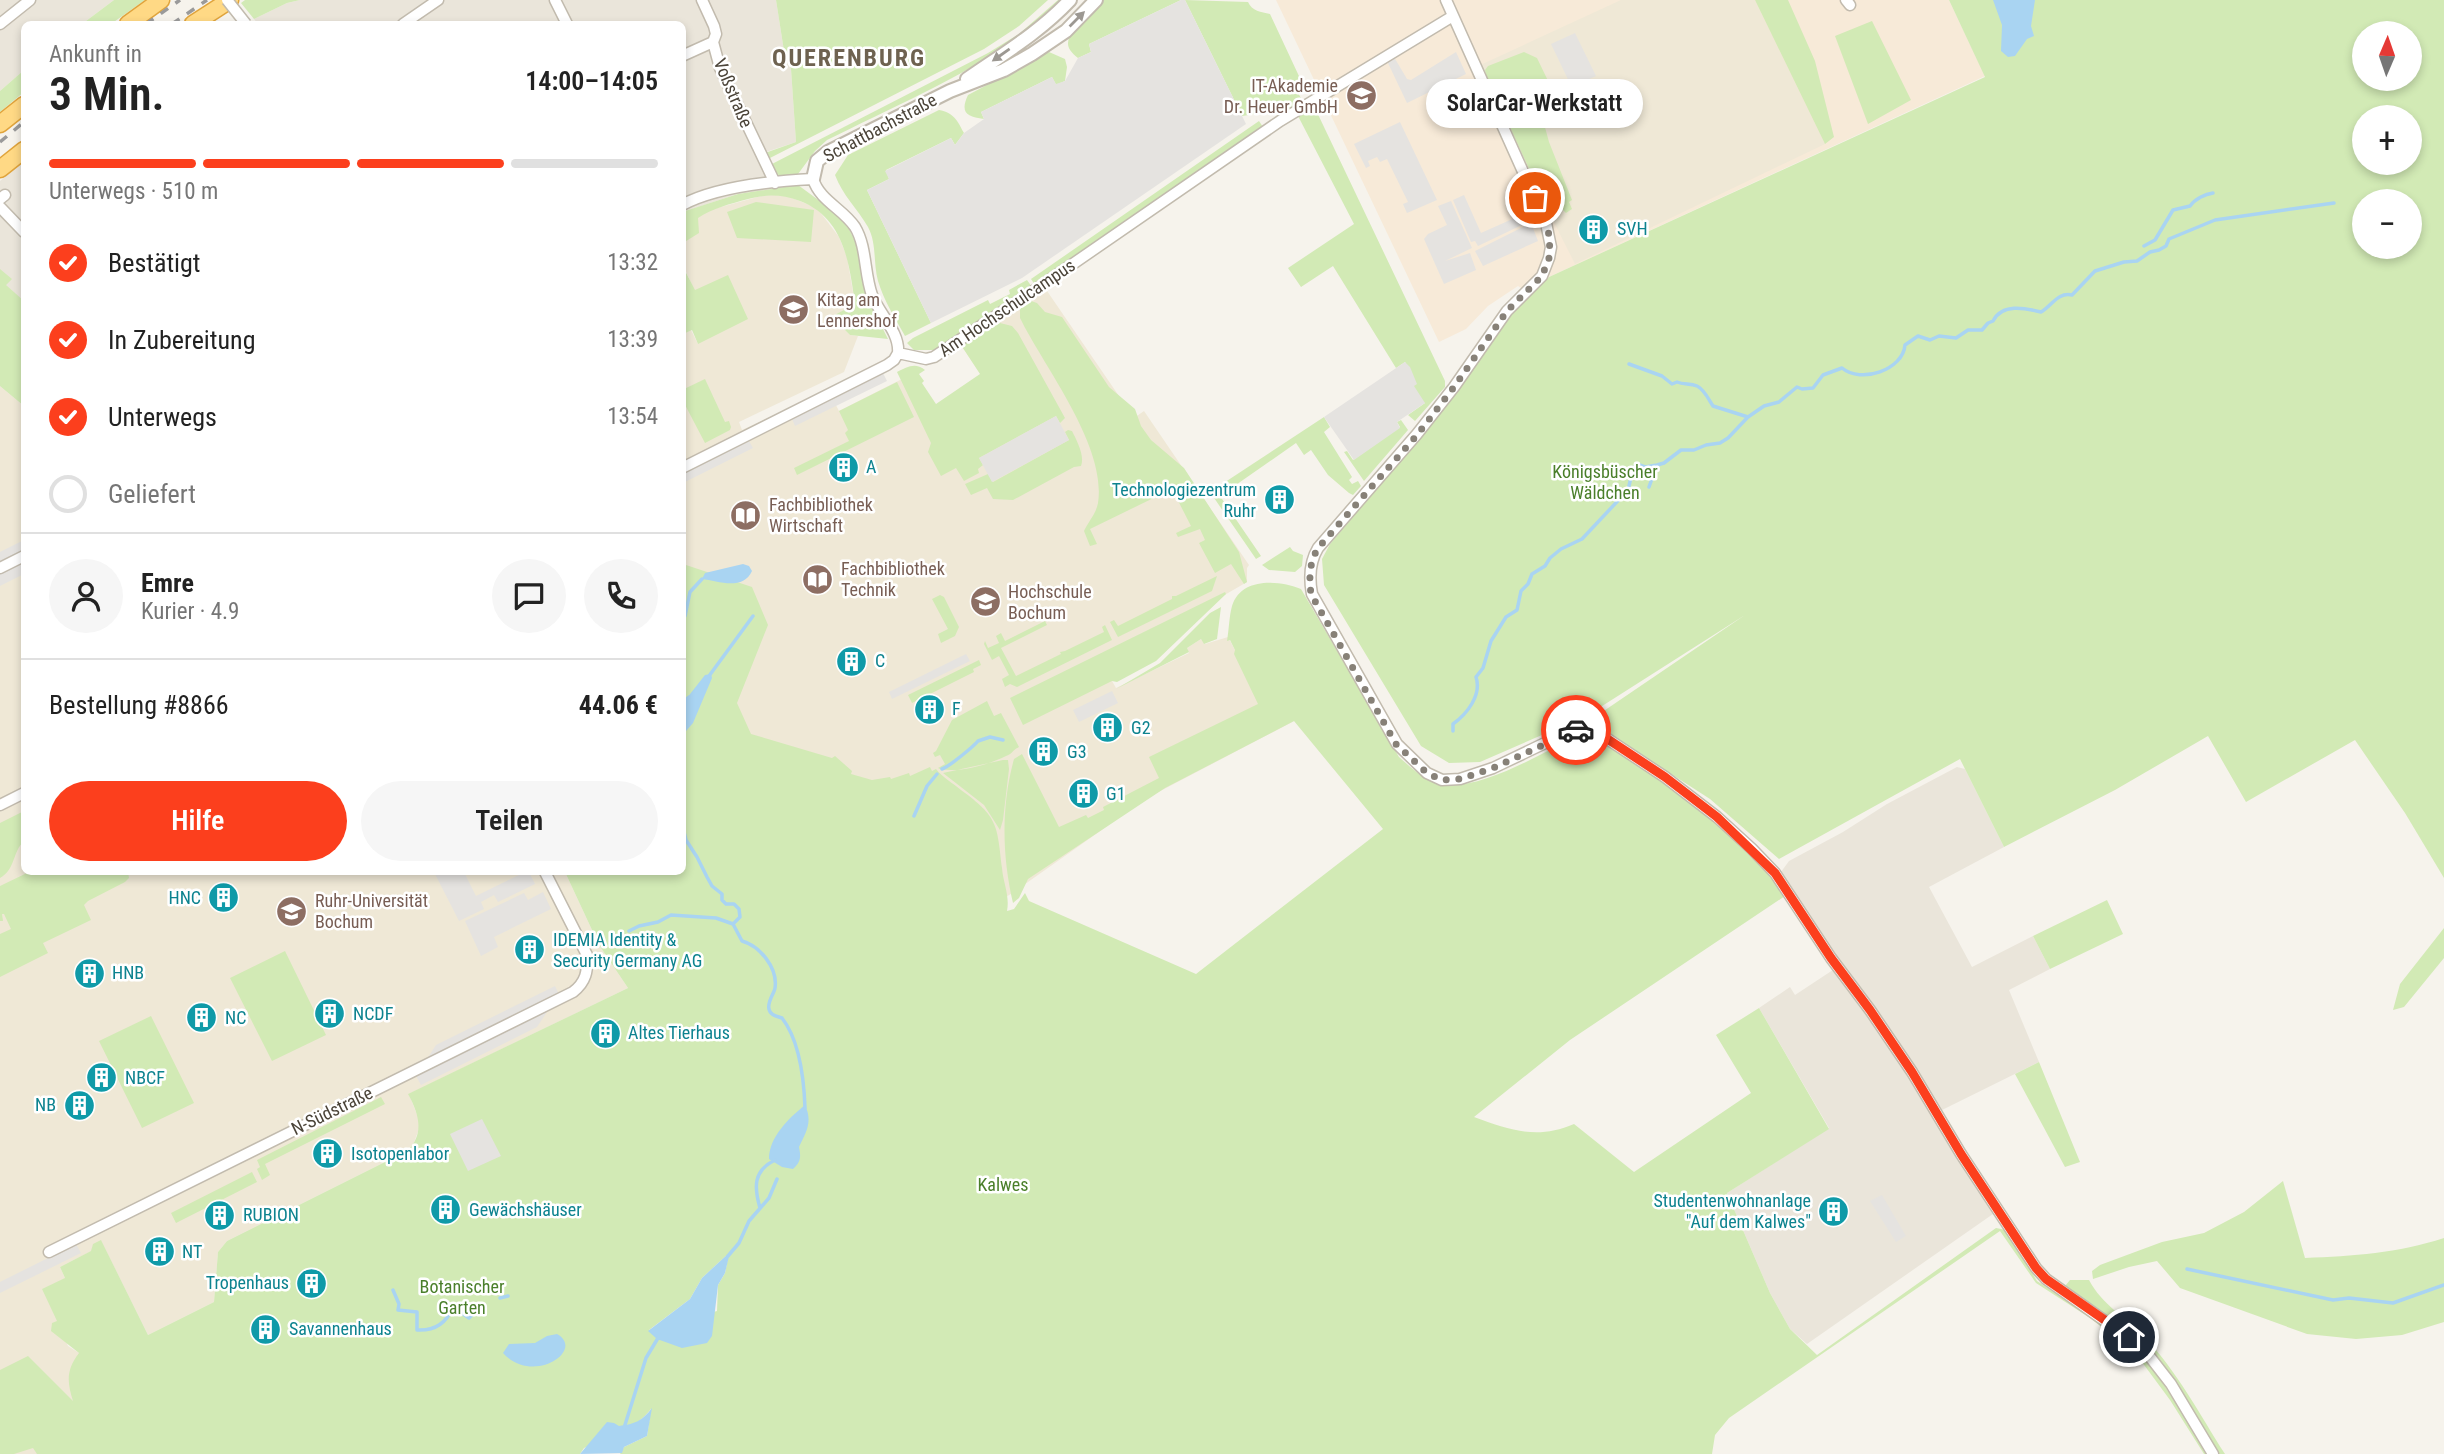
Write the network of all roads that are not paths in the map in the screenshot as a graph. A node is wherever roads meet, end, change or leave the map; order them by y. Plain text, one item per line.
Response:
1 (30, 0) edge
2 (161, 0) edge
3 (228, 0) edge
4 (438, 0) edge
5 (555, 0) edge
6 (702, 0) edge
7 (1070, 0) edge
8 (1096, 0) edge
9 (1446, 0) edge
10 (1453, 16) junction
11 (132, 21) edge
12 (197, 21) edge
13 (244, 21) edge
14 (407, 21) edge
15 (566, 21) edge
16 (0, 24) edge
17 (713, 42) junction
18 (686, 54) edge
19 (950, 91) junction
20 (21, 107) edge
21 (0, 124) edge
22 (21, 152) edge
23 (0, 169) edge
24 (813, 179) junction
25 (775, 183) junction
26 (686, 203) edge
27 (0, 208) edge
28 (21, 229) edge
29 (898, 353) junction
30 (686, 466) edge
31 (21, 558) edge
32 (0, 568) edge
33 (21, 794) edge
34 (0, 805) edge
35 (547, 875) edge
36 (49, 1252) dead end
37 (2213, 1454) edge

1 - 16 street
2 - 11 highway
3 - 12 highway
3 - 13 street, bridge
4 - 14 street
5 - 15 street
6 - 17 street, Voßstraße
7 -> 19 street, Schattbachstraße
19 -> 8 street, Schattbachstraße
9 - 10 street
10 - 29 street, Am Hochschulcampus
10 - 37 street
17 - 18 street
17 - 25 street, Voßstraße
19 - 24 street, Schattbachstraße
20 - 21 highway
22 - 23 highway
24 - 25 street
24 - 29 street, Schattbachstraße
25 - 26 street
27 - 28 street
29 - 30 street
31 - 32 street
33 - 34 street
35 - 36 street, N-Südstraße

